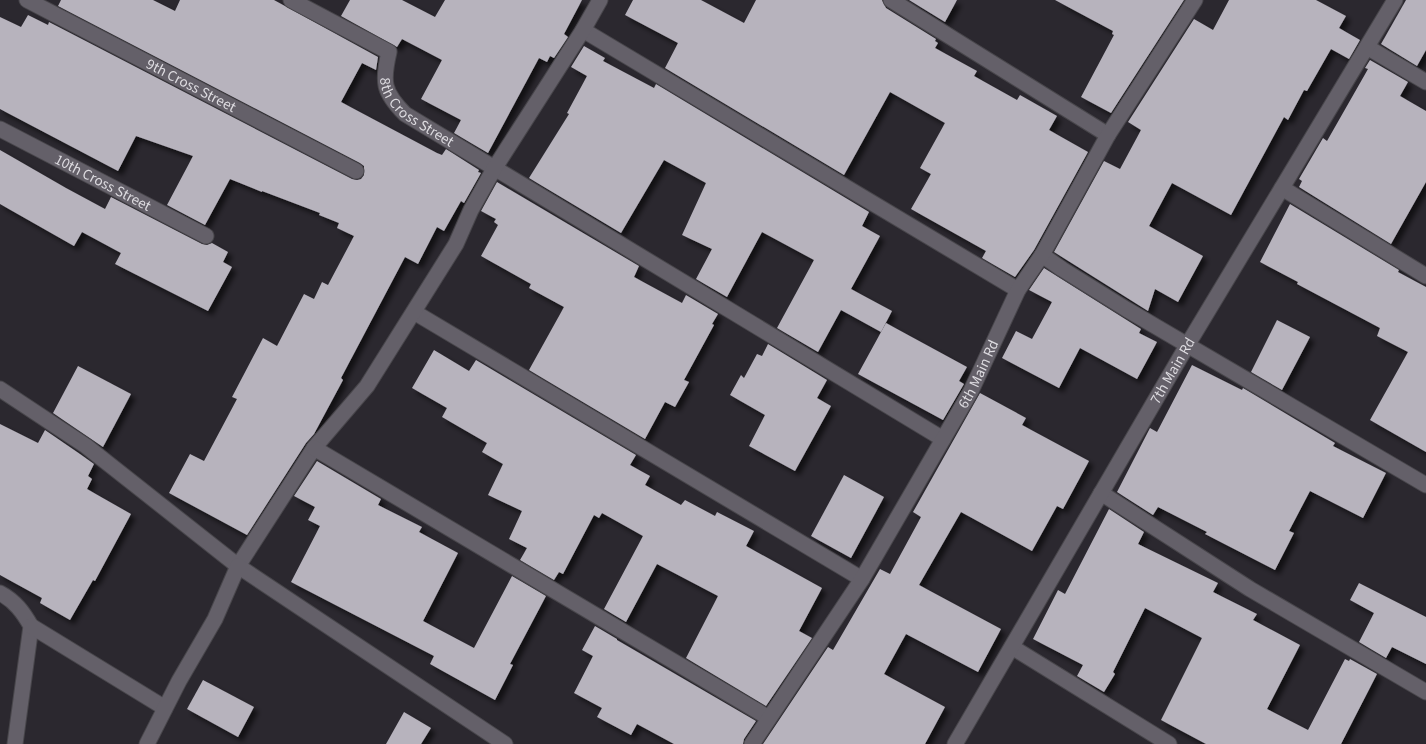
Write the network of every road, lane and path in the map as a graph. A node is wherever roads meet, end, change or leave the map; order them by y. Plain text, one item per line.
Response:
1 (27, 0) edge
2 (290, 0) edge
3 (600, 0) edge
4 (891, 0) edge
5 (1195, 0) edge
6 (1395, 0) edge
7 (583, 30) junction
8 (1367, 47) junction
9 (1426, 82) edge
10 (0, 129) edge
11 (1108, 135) junction
12 (494, 168) junction
13 (356, 171) dead end
14 (1282, 188) junction
15 (206, 236) dead end
16 (1042, 254) junction
17 (1426, 276) edge
18 (1018, 290) junction
19 (414, 312) junction
20 (1188, 344) junction
21 (0, 389) edge
22 (943, 439) junction
23 (314, 448) junction
24 (1426, 484) edge
25 (1101, 493) junction
26 (238, 566) junction
27 (862, 579) junction
28 (0, 593) edge
29 (31, 626) junction
30 (1012, 647) junction
31 (1426, 692) edge
32 (165, 708) junction
33 (769, 718) junction
34 (15, 744) edge
35 (147, 744) edge
36 (505, 744) edge
37 (752, 744) edge
38 (955, 744) edge
39 (1168, 744) edge

1 - 13 street, 9th Cross Street
2 - 12 street, 8th Cross Street
3 - 7 street
4 - 11 street
5 - 11 street, 6th Main Rd
6 - 8 street, 7th Main Rd
7 - 12 street
7 - 18 street
8 - 9 street
8 - 14 street, 7th Main Rd
10 - 15 street, 10th Cross Street
11 - 16 street, 6th Main Rd
12 - 19 street
12 - 22 street
14 - 17 street
14 - 20 street, 7th Main Rd
16 - 18 street, 6th Main Rd
16 - 20 street
18 - 22 street, 6th Main Rd
19 - 23 street
19 - 27 street
20 - 24 street
20 - 25 street, 7th Main Rd
21 - 26 street
22 - 27 street, 6th Main Rd
23 - 26 street
23 - 33 street
25 - 30 street, 7th Main Rd
25 - 31 street
26 - 32 street
26 - 36 street
27 - 33 street, 6th Main Rd
28 - 29 street
29 - 32 street
29 - 34 street
30 - 38 street, 7th Main Rd
30 - 39 street
32 - 35 street
33 - 37 street, 6th Main Rd

